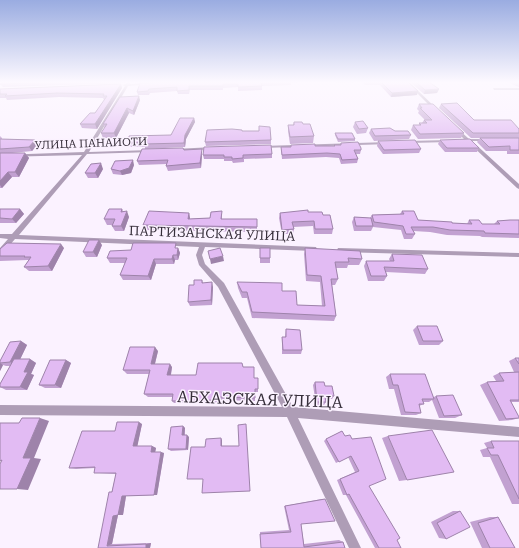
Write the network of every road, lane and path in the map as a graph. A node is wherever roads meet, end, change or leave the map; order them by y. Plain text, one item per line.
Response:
1 (113, 108) edge
2 (434, 108) edge
3 (441, 114) edge
4 (452, 124) edge
5 (469, 140) junction
6 (497, 140) edge
7 (405, 142) edge
8 (397, 143) edge
9 (253, 147) edge
10 (222, 148) edge
11 (158, 150) edge
12 (166, 150) edge
13 (86, 153) junction
14 (0, 156) edge
15 (519, 188) edge
16 (0, 236) edge
17 (13, 236) junction
18 (202, 246) junction
19 (321, 249) edge
20 (329, 250) edge
21 (0, 252) edge
22 (519, 255) edge
23 (0, 410) edge
24 (290, 412) junction
25 (519, 432) edge
26 (355, 548) edge

1 - 13 street
2 - 3 street
4 - 5 street
5 - 6 street
5 - 7 street
5 - 15 street
8 - 9 street
10 - 12 street, УЛИЦА ПАНАИОТИ
11 - 13 street, УЛИЦА ПАНАИОТИ
13 - 14 street, УЛИЦА ПАНАИОТИ
13 - 17 street
16 - 17 street, ПАРТИЗАНСКАЯ УЛИЦА
17 - 18 street, ПАРТИЗАНСКАЯ УЛИЦА
17 - 21 street
18 - 19 street, ПАРТИЗАНСКАЯ УЛИЦА
18 - 24 street
20 - 22 street
23 - 24 street, АБХАЗСКАЯ УЛИЦА
24 - 25 street, АБХАЗСКАЯ УЛИЦА
24 - 26 street

